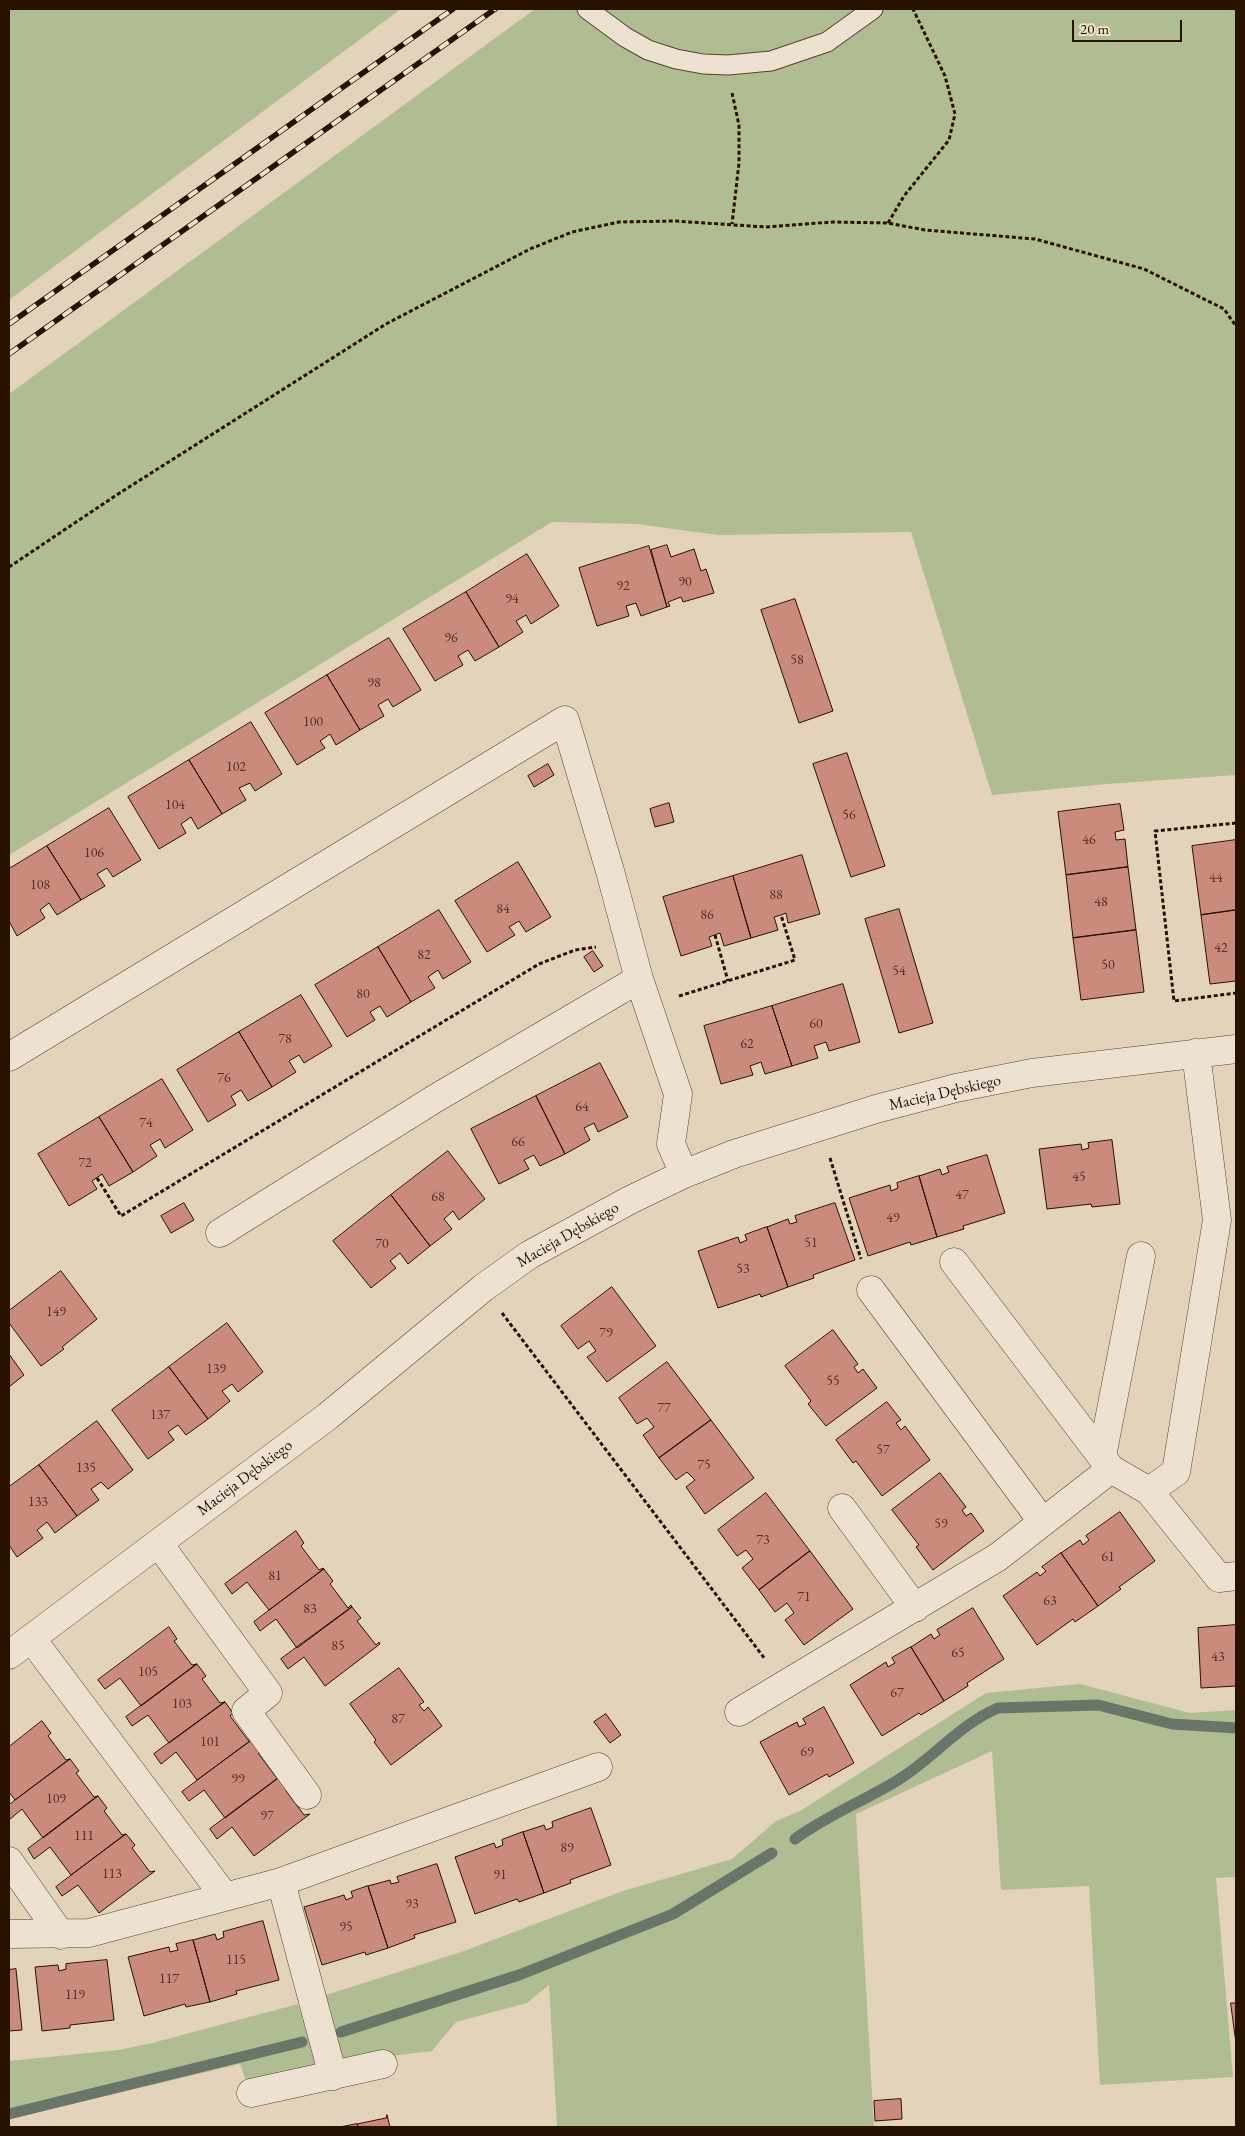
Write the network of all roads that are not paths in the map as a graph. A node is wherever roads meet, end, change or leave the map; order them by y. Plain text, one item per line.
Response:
1 (587, 9) edge
2 (873, 9) edge
3 (638, 979) junction
4 (1236, 1049) edge
5 (1196, 1053) junction
6 (9, 1057) edge
7 (684, 1174) junction
8 (220, 1233) dead end
9 (1141, 1256) dead end
10 (954, 1262) dead end
11 (871, 1290) dead end
12 (1107, 1462) junction
13 (1149, 1491) junction
14 (842, 1508) dead end
15 (1042, 1521) junction
16 (159, 1544) junction
17 (1236, 1576) edge
18 (915, 1608) junction
19 (31, 1638) junction
20 (9, 1655) edge
21 (739, 1712) dead end
22 (598, 1767) dead end
23 (307, 1795) dead end
24 (9, 1861) edge
25 (281, 1882) junction
26 (225, 1897) junction
27 (9, 1934) edge
28 (61, 1935) junction
29 (383, 2064) dead end
30 (333, 2076) junction
31 (251, 2093) dead end

1 - 2 lane
3 - 6 street
3 - 7 street
3 - 8 street
4 - 5 street, Macieja Dębskiego
5 - 7 street, Macieja Dębskiego
5 - 13 street
7 - 16 street, Macieja Dębskiego
9 - 12 street
10 - 12 street
11 - 15 street
12 - 13 street
12 - 15 street
13 - 17 street
14 - 18 street
15 - 18 street
16 - 19 street, Macieja Dębskiego
16 - 23 street
18 - 21 street
19 - 20 street, Macieja Dębskiego
19 - 26 street
22 - 25 street
24 - 28 street
25 - 26 street
25 - 30 street
26 - 28 street
27 - 28 street
29 - 30 street
30 - 31 street

